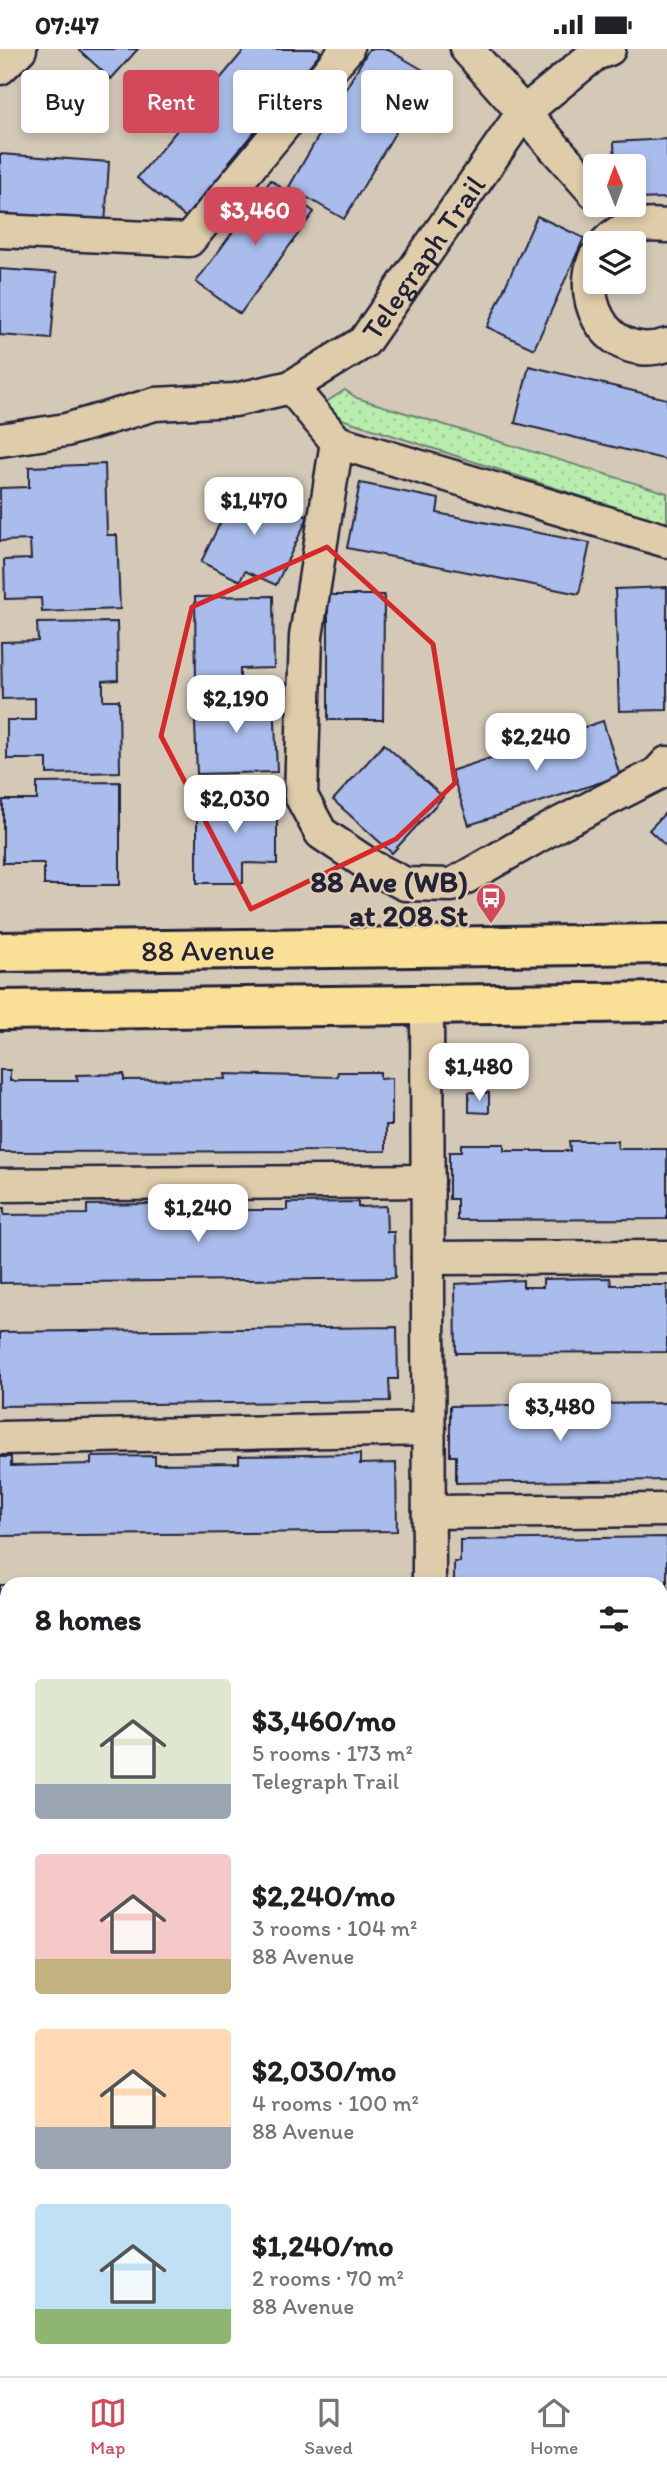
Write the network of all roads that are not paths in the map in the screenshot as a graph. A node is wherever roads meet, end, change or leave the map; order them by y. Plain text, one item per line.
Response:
1 (20, 49) edge
2 (347, 49) edge
3 (467, 49) edge
4 (609, 49) edge
5 (0, 68) edge
6 (522, 114) junction
7 (583, 180) edge
8 (667, 226) edge
9 (0, 231) edge
10 (629, 231) edge
11 (589, 294) edge
12 (667, 345) edge
13 (291, 387) junction
14 (0, 440) edge
15 (338, 442) junction
16 (667, 541) edge
17 (667, 763) edge
18 (667, 944) edge
19 (0, 952) edge
20 (667, 1002) edge
21 (427, 1004) junction
22 (0, 1010) edge
23 (428, 1181) junction
24 (0, 1185) edge
25 (667, 1257) edge
26 (428, 1258) junction
27 (429, 1429) junction
28 (0, 1438) edge
29 (667, 1510) edge
30 (429, 1512) junction
31 (429, 1577) edge

1 - 5 street
2 - 9 street
3 - 6 street
4 - 6 street, Telegraph Trail
6 - 7 street
6 - 13 street, Telegraph Trail
8 - 10 street
11 - 12 street
13 - 14 street, Telegraph Trail
13 - 15 street
15 - 16 street
15 - 17 street
18 - 19 main road, 88 Avenue
20 - 21 main road, 88 Avenue
21 - 22 main road, 88 Avenue
21 - 23 street
23 - 24 street
23 - 26 street
25 - 26 street
26 - 27 street
27 - 28 street
27 - 30 street
29 - 30 street
30 - 31 street

